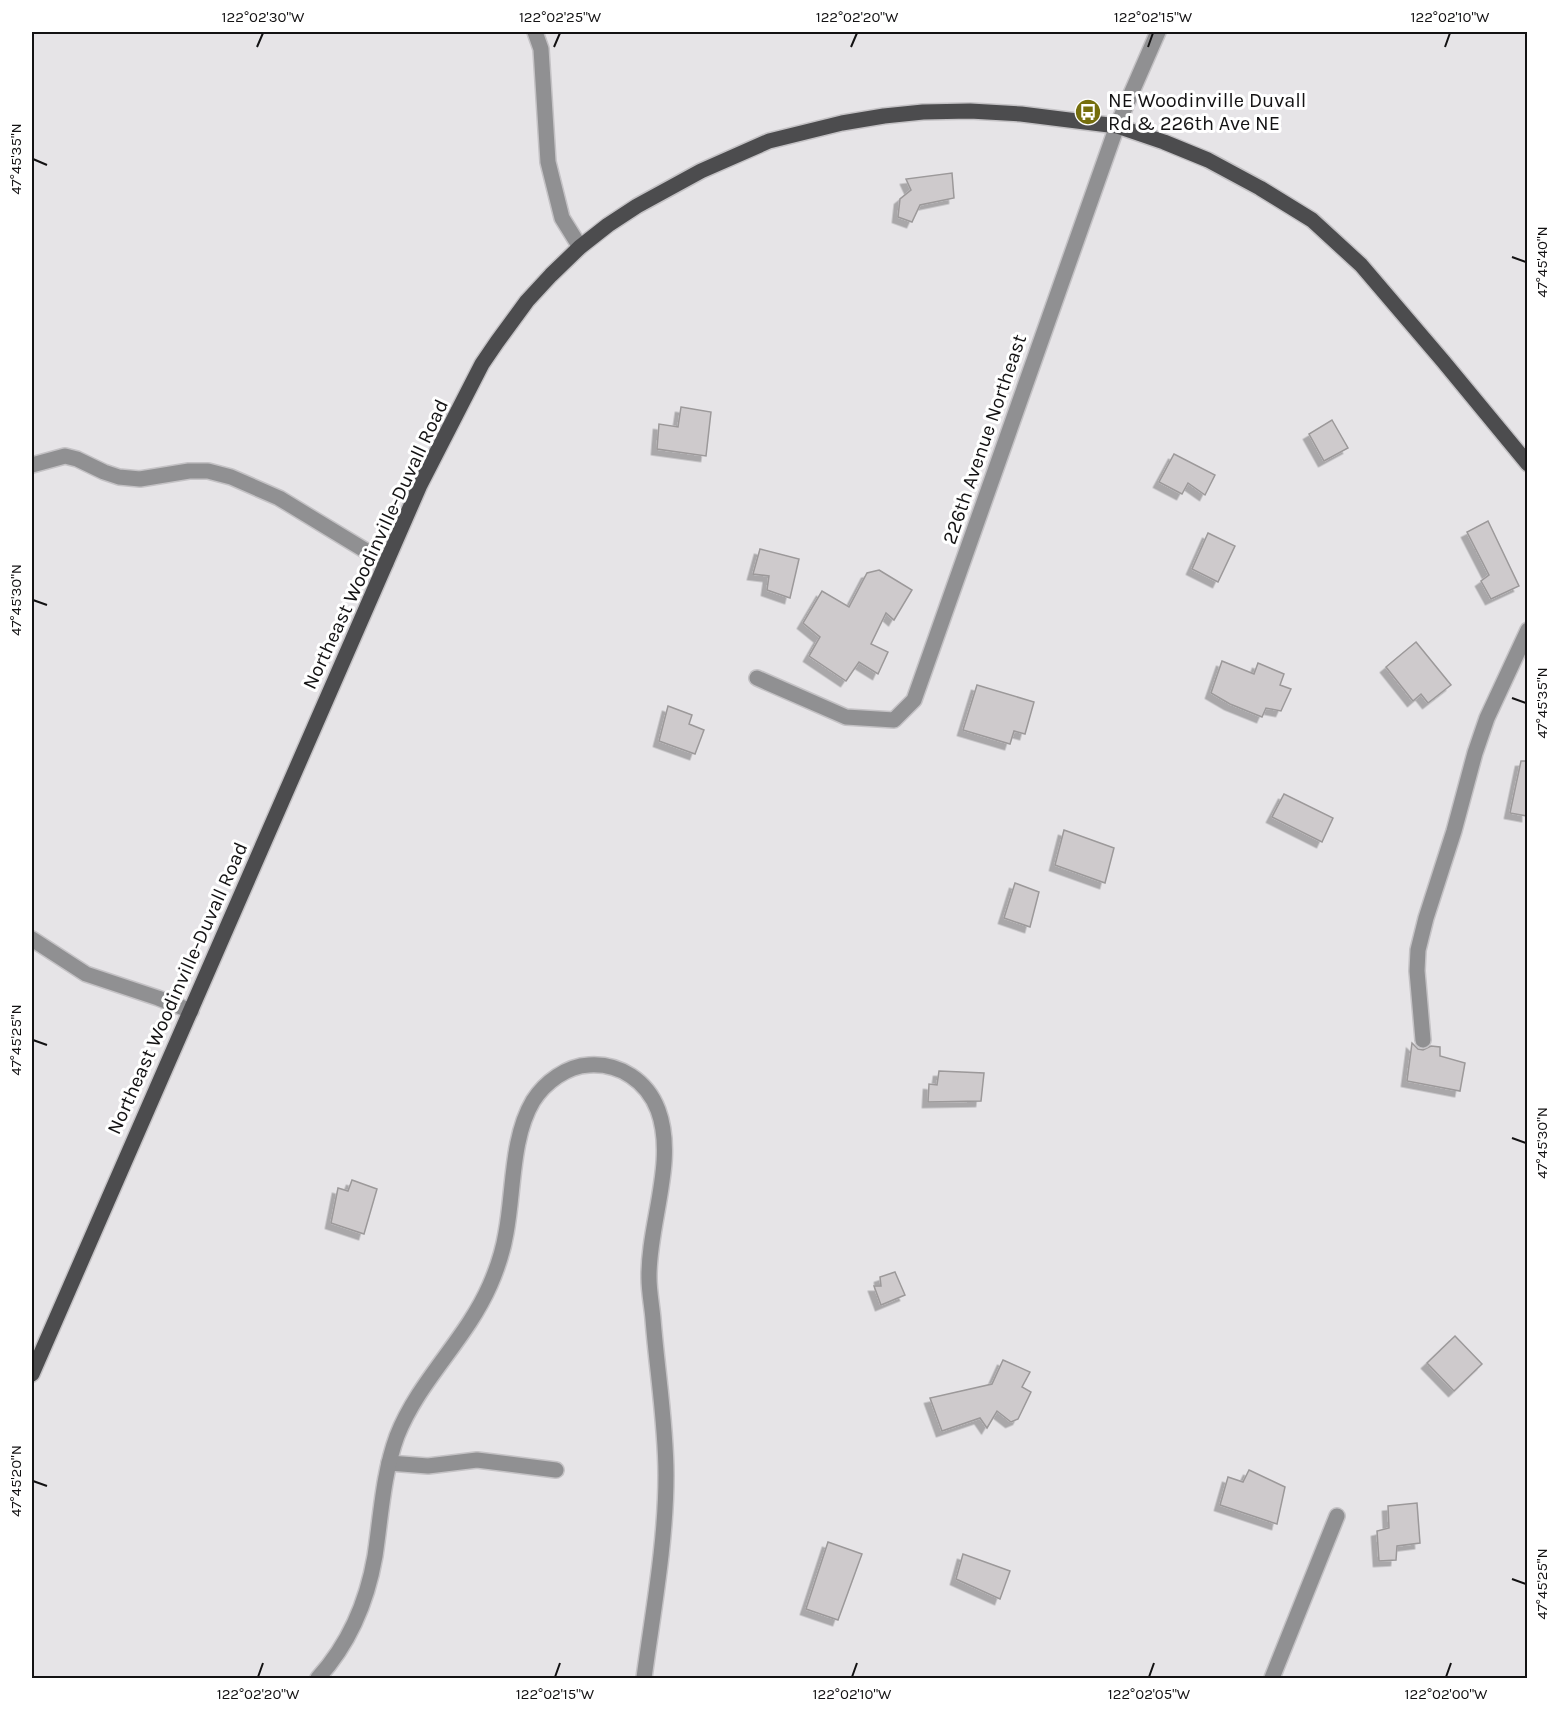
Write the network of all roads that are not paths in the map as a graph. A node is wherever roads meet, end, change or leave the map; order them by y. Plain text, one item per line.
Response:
1 (535, 32) edge
2 (1158, 32) edge
3 (1117, 126) junction
4 (580, 247) junction
5 (1527, 464) edge
6 (32, 465) edge
7 (386, 563) junction
8 (1527, 630) edge
9 (757, 678) dead end
10 (32, 939) edge
11 (191, 1011) junction
12 (1423, 1040) dead end
13 (32, 1374) edge
14 (389, 1463) junction
15 (556, 1470) dead end
16 (1337, 1516) dead end
17 (318, 1678) edge
18 (644, 1678) edge
19 (1272, 1678) edge

1 - 4 street
2 - 3 street, 226th Avenue Northeast
3 - 4 main road, Northeast Woodinville-Duvall Road
3 - 5 main road, Northeast Woodinville-Duvall Road
3 - 9 street, 226th Avenue Northeast
4 - 7 main road, Northeast Woodinville-Duvall Road
6 - 7 street
7 - 11 main road, Northeast Woodinville-Duvall Road
8 - 12 street
10 - 11 street
11 - 13 main road, Northeast Woodinville-Duvall Road
14 - 15 street
14 - 17 street
14 - 18 street
16 - 19 street

